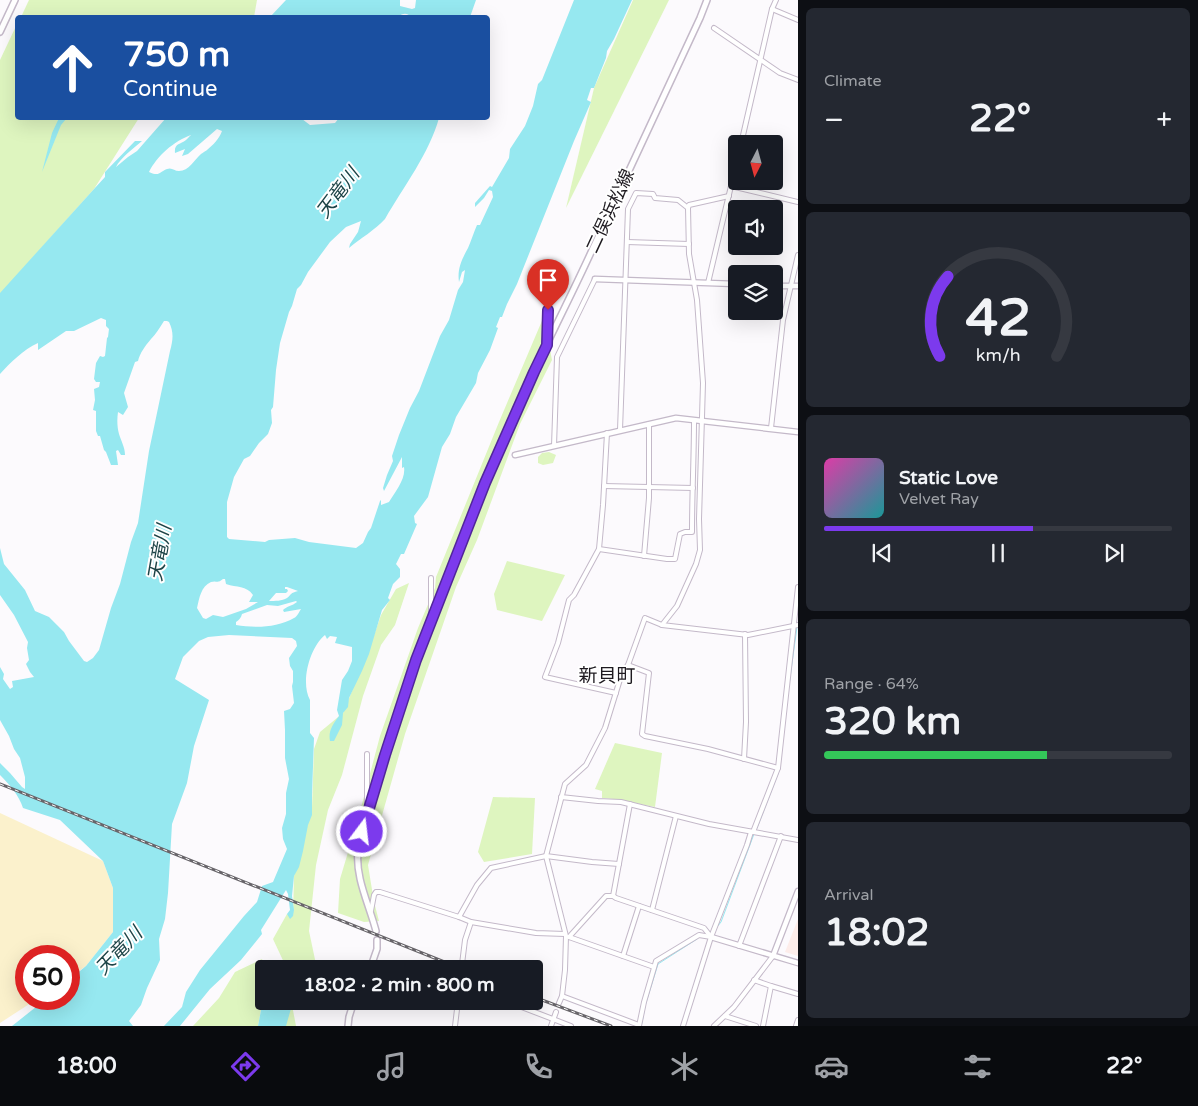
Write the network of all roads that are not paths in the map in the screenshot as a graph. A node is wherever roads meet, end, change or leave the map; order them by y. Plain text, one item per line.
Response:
1 (15, 0) edge
2 (707, 0) edge
3 (776, 0) edge
4 (772, 9) junction
5 (798, 20) edge
6 (714, 28) dead end
7 (0, 32) edge
8 (761, 60) junction
9 (798, 80) edge
10 (743, 135) edge
11 (730, 190) edge
12 (748, 190) edge
13 (729, 196) junction
14 (798, 202) edge
15 (688, 208) junction
16 (627, 242) junction
17 (689, 244) junction
18 (798, 255) edge
19 (595, 279) joint
20 (625, 280) junction
21 (693, 283) junction
22 (708, 283) junction
23 (728, 284) edge
24 (783, 286) edge
25 (790, 286) junction
26 (798, 286) edge
27 (548, 300) dead end
28 (547, 345) junction
29 (694, 420) junction
30 (702, 420) junction
31 (649, 424) junction
32 (770, 428) junction
33 (620, 430) junction
34 (798, 432) edge
35 (608, 433) junction
36 (554, 446) junction
37 (514, 456) dead end
38 (604, 486) junction
39 (650, 486) junction
40 (692, 488) junction
41 (599, 549) junction
42 (644, 556) junction
43 (431, 578) dead end
44 (798, 587) edge
45 (431, 622) junction
46 (662, 626) junction
47 (796, 626) edge
48 (745, 634) junction
49 (628, 665) junction
50 (616, 692) junction
51 (367, 754) dead end
52 (744, 759) junction
53 (778, 768) junction
54 (562, 797) junction
55 (630, 804) junction
56 (367, 815) junction
57 (676, 816) junction
58 (752, 832) junction
59 (781, 836) junction
60 (798, 840) edge
61 (546, 856) junction
62 (619, 864) junction
63 (798, 891) edge
64 (613, 896) junction
65 (639, 906) junction
66 (652, 910) junction
67 (370, 911) junction
68 (459, 917) junction
69 (471, 922) junction
70 (376, 931) dead end
71 (566, 935) junction
72 (711, 936) junction
73 (377, 940) dead end
74 (739, 946) junction
75 (622, 956) junction
76 (772, 956) junction
77 (373, 960) edge
78 (462, 960) edge
79 (798, 963) edge
80 (654, 967) junction
81 (754, 980) junction
82 (771, 986) junction
83 (798, 994) edge
84 (562, 996) junction
85 (559, 1003) dead end
86 (351, 1010) edge
87 (457, 1010) edge
88 (528, 1010) edge
89 (556, 1012) dead end
90 (725, 1016) junction
91 (553, 1020) junction
92 (798, 1020) edge
93 (639, 1025) edge
94 (348, 1026) edge
95 (455, 1026) edge
96 (551, 1026) edge
97 (571, 1026) edge
98 (683, 1026) edge
99 (714, 1026) edge
100 (756, 1026) edge
101 (763, 1026) edge
102 (796, 1026) edge

1 - 7 main road
2 - 28 main road, 二俣浜松線
3 - 4 street
4 - 5 street
4 - 8 street
6 - 8 street
8 - 9 street
8 - 10 street
11 - 13 street
12 - 14 street
13 - 15 street
13 - 22 street
15 - 16 street
15 - 17 street
16 - 17 street
16 - 20 street
17 - 21 street
18 - 25 street
19 - 20 street
19 - 36 street
20 - 21 street
20 - 33 street
21 - 22 street
21 - 30 street
22 - 23 street
24 - 25 street
25 - 26 street
25 - 32 street
27 - 28 street
28 - 45 main road, 二俣浜松線
29 - 30 street
29 - 31 street
29 - 40 street
30 - 32 street
30 - 46 street
31 - 33 street
31 - 39 street
32 - 34 street
33 - 35 street
35 - 36 street
35 - 38 street
36 - 37 street
38 - 39 street
38 - 41 street
39 - 40 street
39 - 42 street
40 - 42 street
41 - 42 street
41 - 50 street
43 - 45 street
44 - 47 street
45 - 56 main road, 二俣浜松線
46 - 48 street
46 - 49 street
47 - 48 street
47 - 53 street
48 - 52 street
49 - 50 street
49 - 52 street
50 - 54 street
51 - 56 street
52 - 53 street
53 - 58 street
54 - 55 street
54 - 61 street
55 - 57 street
55 - 62 street
56 - 67 main road, 二俣浜松線
57 - 58 street
57 - 66 street
58 - 59 street
58 - 72 street
59 - 60 street
59 - 74 street
61 - 62 street
61 - 68 street
61 - 71 street
62 - 64 street
63 - 76 street
64 - 65 street
64 - 71 street
65 - 66 street
65 - 75 street
66 - 72 street
67 - 68 street
67 - 70 main road, 二俣浜松線
68 - 69 street
69 - 71 street
69 - 78 street
71 - 75 street
71 - 84 street
72 - 74 street
72 - 80 street
72 - 98 street
73 - 77 main road
74 - 76 street
75 - 80 street
76 - 79 street
76 - 81 street
80 - 93 street
81 - 82 street
81 - 90 street
82 - 83 street
82 - 101 street
84 - 85 street
84 - 93 street
86 - 94 main road
87 - 95 street
88 - 91 street
89 - 91 street
90 - 99 street
90 - 100 street
91 - 96 street
91 - 97 street
92 - 102 street

